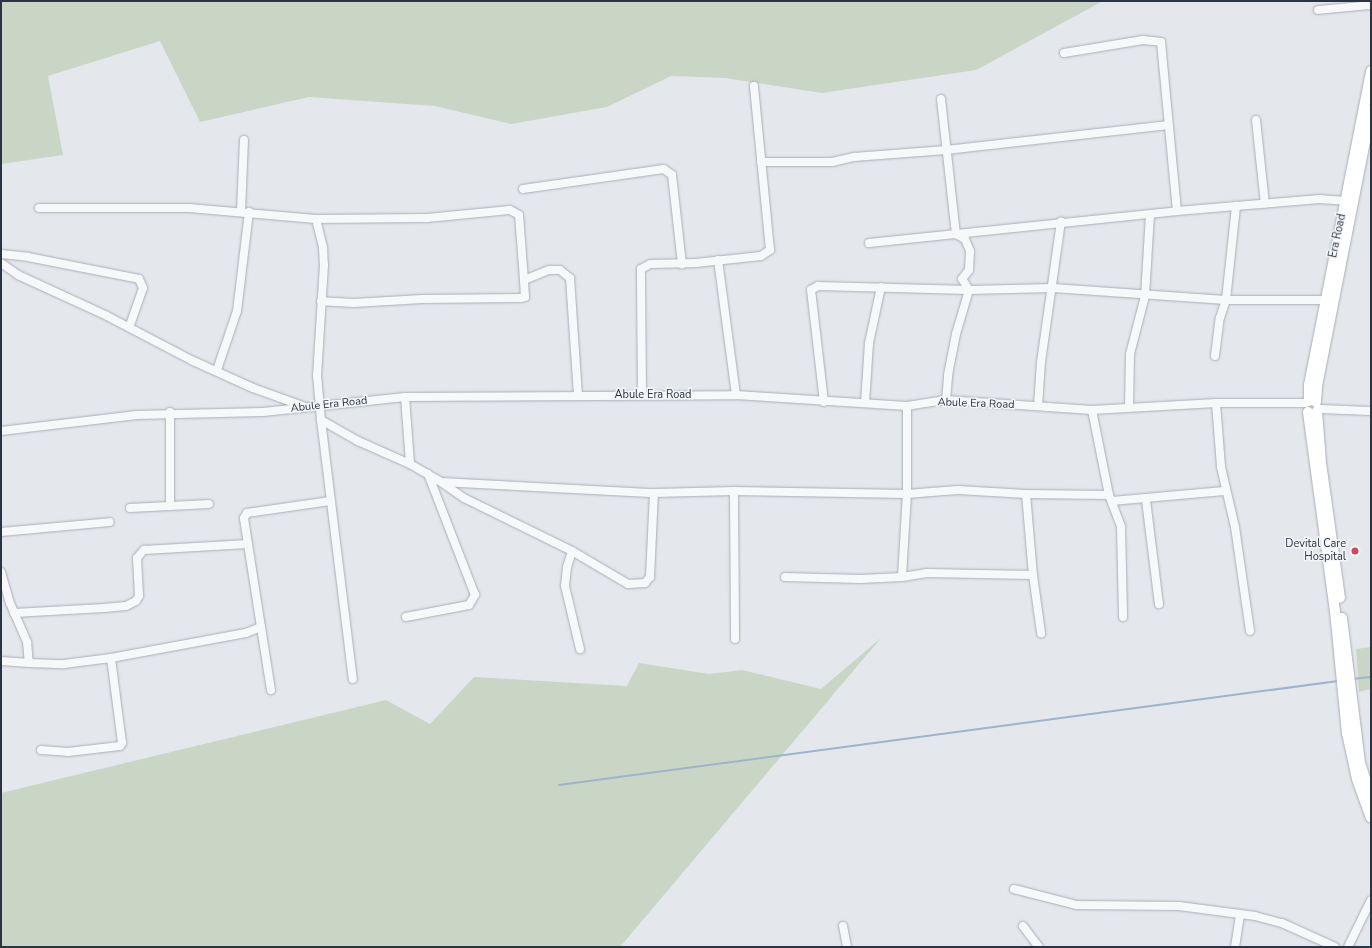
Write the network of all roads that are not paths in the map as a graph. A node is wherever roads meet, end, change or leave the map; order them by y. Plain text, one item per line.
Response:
1 (1371, 5) edge
2 (1318, 10) dead end
3 (1064, 53) dead end
4 (1371, 72) edge
5 (754, 86) dead end
6 (941, 99) dead end
7 (1371, 110) edge
8 (1256, 120) dead end
9 (1169, 125) junction
10 (244, 140) dead end
11 (946, 150) junction
12 (761, 162) junction
13 (523, 189) dead end
14 (1346, 201) junction
15 (1265, 204) junction
16 (1236, 206) junction
17 (39, 208) dead end
18 (245, 211) junction
19 (1176, 211) junction
20 (1150, 214) junction
21 (316, 219) junction
22 (1061, 221) junction
23 (956, 234) junction
24 (868, 243) dead end
25 (1, 254) edge
26 (718, 260) junction
27 (1, 263) edge
28 (682, 264) junction
29 (524, 280) junction
30 (881, 287) junction
31 (1053, 288) junction
32 (969, 290) junction
33 (1145, 296) junction
34 (1226, 300) junction
35 (1325, 300) junction
36 (321, 301) junction
37 (129, 328) junction
38 (1215, 356) dead end
39 (217, 370) junction
40 (578, 395) junction
41 (642, 395) junction
42 (736, 395) junction
43 (405, 397) junction
44 (946, 400) junction
45 (824, 402) junction
46 (865, 403) junction
47 (1216, 404) junction
48 (320, 406) junction
49 (907, 406) junction
50 (1038, 406) junction
51 (1129, 406) junction
52 (306, 407) junction
53 (1312, 407) junction
54 (1092, 410) junction
55 (1371, 411) edge
56 (170, 412) junction
57 (321, 420) junction
58 (1, 431) edge
59 (410, 464) junction
60 (428, 474) junction
61 (441, 482) junction
62 (734, 491) junction
63 (1226, 491) junction
64 (654, 493) junction
65 (907, 494) junction
66 (1026, 494) junction
67 (1111, 498) junction
68 (1146, 500) junction
69 (330, 501) junction
70 (209, 504) dead end
71 (170, 506) junction
72 (130, 508) dead end
73 (110, 522) dead end
74 (1, 532) edge
75 (248, 544) junction
76 (572, 551) junction
77 (1, 572) edge
78 (1033, 575) junction
79 (785, 577) dead end
80 (902, 577) junction
81 (1159, 604) dead end
82 (14, 613) junction
83 (406, 617) dead end
84 (1123, 617) dead end
85 (261, 627) junction
86 (1250, 631) dead end
87 (1041, 633) dead end
88 (735, 639) dead end
89 (580, 649) dead end
90 (111, 658) junction
91 (1, 661) edge
92 (29, 662) junction
93 (353, 679) dead end
94 (271, 690) dead end
95 (1346, 694) junction
96 (41, 750) dead end
97 (1371, 797) edge
98 (1371, 818) edge
99 (1014, 889) dead end
100 (1371, 900) edge
101 (1240, 914) junction
102 (843, 926) dead end
103 (1023, 926) dead end
104 (847, 947) edge
105 (1039, 947) edge
106 (1235, 947) edge
107 (1335, 947) edge
108 (1348, 947) edge

1 - 2 street
3 - 9 street
4 - 14 main road, Era Road
5 - 12 street
6 - 11 street
7 - 53 main road
8 - 15 street
9 - 11 street
9 - 19 street
10 - 18 street
11 - 12 street
11 - 23 street
12 - 26 street
13 - 28 street
14 - 15 street
14 - 35 main road, Era Road
15 - 16 street
16 - 19 street
16 - 34 street
17 - 18 street
18 - 21 street
18 - 39 street
19 - 20 street
20 - 22 street
20 - 33 street
21 - 29 street
21 - 36 street
22 - 23 street
22 - 31 street
23 - 24 street
23 - 32 street
25 - 37 street
26 - 28 street
26 - 42 street
27 - 37 street
28 - 41 street
29 - 36 street
29 - 40 street
30 - 32 street
30 - 45 street
30 - 46 street
31 - 32 street
31 - 33 street
31 - 50 street
32 - 44 street
33 - 34 street
33 - 51 street
34 - 35 street
34 - 38 street
35 - 53 main road, Era Road
36 - 48 street
37 - 39 street
39 - 52 street
40 - 41 street, Abule Era Road
40 - 43 street, Abule Era Road
41 - 42 street, Abule Era Road
42 - 45 street, Abule Era Road
43 - 48 street, Abule Era Road
43 - 59 street
44 - 49 street, Abule Era Road
44 - 50 street, Abule Era Road
45 - 46 street, Abule Era Road
46 - 49 street, Abule Era Road
47 - 51 street, Abule Era Road
47 - 53 street, Abule Era Road
47 - 63 street
48 - 52 street, Abule Era Road
48 - 57 street
49 - 65 street
50 - 54 street, Abule Era Road
51 - 54 street, Abule Era Road
52 - 56 street, Abule Era Road
53 - 55 street, Abule Era Road
53 - 95 main road
54 - 67 street
56 - 58 street, Abule Era Road
56 - 71 street
57 - 59 street
57 - 69 street
59 - 60 street
60 - 61 street
60 - 83 street
61 - 64 street
61 - 76 street
62 - 64 street
62 - 65 street
62 - 88 street
63 - 68 street
63 - 86 street
64 - 76 street
65 - 66 street
65 - 80 street
66 - 67 street
66 - 78 street
67 - 68 street
67 - 84 street
68 - 81 street
69 - 75 street
69 - 93 street
70 - 71 street
71 - 72 street
73 - 74 street
75 - 82 street
75 - 85 street
76 - 89 street
77 - 82 street
78 - 80 street
78 - 87 street
79 - 80 street
82 - 92 street
85 - 90 street
85 - 94 street
90 - 92 street
90 - 96 street
91 - 92 street
95 - 97 main road
95 - 98 main road
99 - 101 street
100 - 108 street
101 - 106 street
101 - 107 street
102 - 104 street
103 - 105 street

